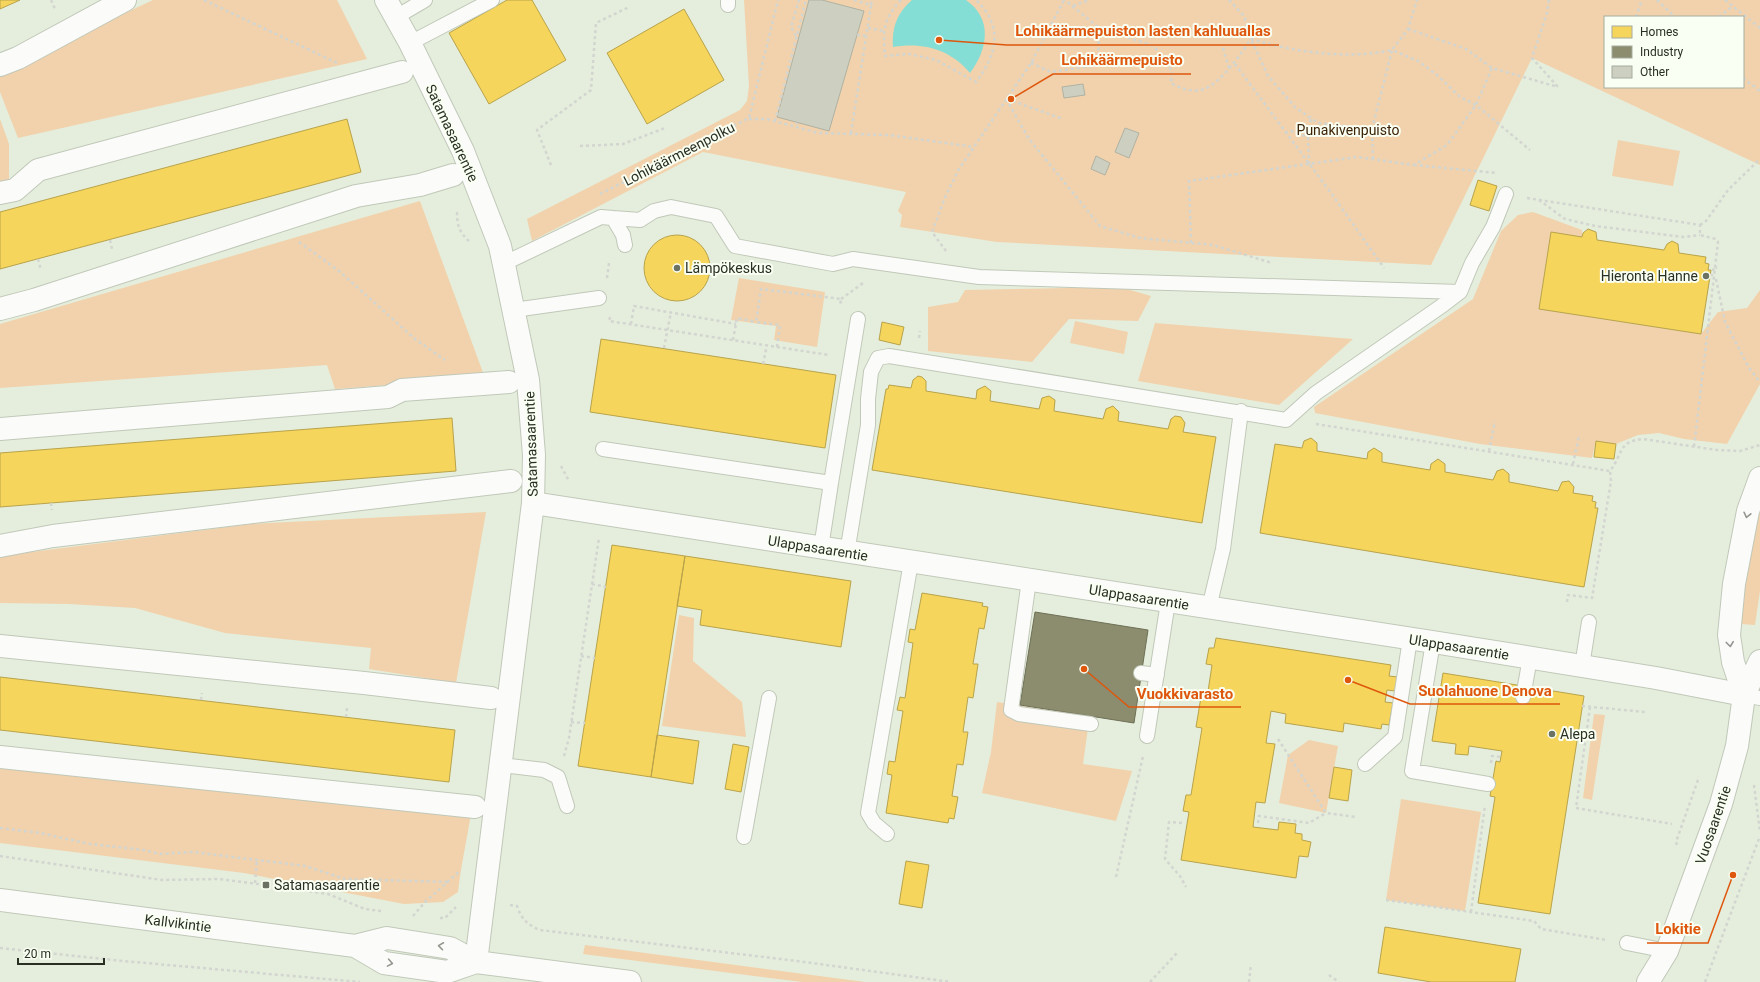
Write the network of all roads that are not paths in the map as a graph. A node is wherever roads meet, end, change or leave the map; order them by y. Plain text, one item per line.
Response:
1 (125, 0) edge
2 (425, 0) edge
3 (492, 0) edge
4 (391, 8) edge
5 (410, 43) junction
6 (0, 65) edge
7 (412, 69) junction
8 (453, 176) dead end
9 (0, 193) edge
10 (1506, 194) road end
11 (613, 218) junction
12 (625, 245) dead end
13 (505, 263) junction
14 (1460, 292) junction
15 (599, 298) dead end
16 (0, 309) edge
17 (514, 310) junction
18 (858, 319) dead end
19 (519, 381) junction
20 (1241, 411) junction
21 (0, 429) edge
22 (603, 449) dead end
23 (1760, 478) edge
24 (511, 482) dead end
25 (831, 483) junction
26 (532, 504) junction
27 (0, 546) edge
28 (821, 548) junction
29 (847, 553) junction
30 (911, 562) junction
31 (1029, 580) junction
32 (1168, 602) junction
33 (1209, 608) junction
34 (1589, 622) dead end
35 (1410, 639) junction
36 (1432, 642) junction
37 (0, 646) edge
38 (1530, 658) junction
39 (1760, 661) edge
40 (1582, 666) junction
41 (1141, 673) dead end
42 (1157, 675) junction
43 (1523, 697) dead end
44 (1752, 697) edge
45 (769, 698) dead end
46 (500, 699) junction
47 (1091, 724) dead end
48 (1147, 736) road end
49 (0, 757) edge
50 (1365, 764) dead end
51 (502, 765) junction
52 (1488, 784) road end
53 (567, 806) dead end
54 (475, 807) dead end
55 (887, 834) dead end
56 (744, 837) dead end
57 (0, 900) edge
58 (1627, 943) road end
59 (1667, 951) junction
60 (476, 962) junction
61 (630, 982) edge
62 (1648, 982) edge
63 (1664, 982) edge

1 - 6 street
2 - 4 lane
3 - 5 lane
4 - 5 street, Satamasaarentie
5 - 7 street, Satamasaarentie
7 - 9 street
7 - 13 street, Satamasaarentie
8 - 16 street
10 - 14 lane
11 - 12 lane
11 - 13 lane
11 - 14 lane
13 - 17 street, Satamasaarentie
14 - 20 lane
15 - 17 lane
17 - 19 street, Satamasaarentie
18 - 25 lane
19 - 21 street
19 - 26 street, Satamasaarentie
20 - 29 lane
20 - 33 lane
22 - 25 lane
23 -> 44 street, Vuosaarentie
24 - 27 street
25 - 28 lane
26 - 28 street, Ulappasaarentie
26 - 46 street, Satamasaarentie
28 - 29 street, Ulappasaarentie
29 - 30 street, Ulappasaarentie
30 - 31 street, Ulappasaarentie
30 - 55 lane
31 - 32 street, Ulappasaarentie
31 - 47 lane
32 - 33 street, Ulappasaarentie
32 - 42 lane
33 - 35 street, Ulappasaarentie
34 - 40 lane
35 - 36 street, Ulappasaarentie
35 - 50 lane
36 - 38 street, Ulappasaarentie
36 - 52 lane
37 - 46 street
38 - 40 street, Ulappasaarentie
38 - 43 lane
39 - 44 street, Vuosaarentie
40 - 44 street, Ulappasaarentie
41 - 42 lane
42 - 48 lane
44 - 59 street, Vuosaarentie
45 - 56 lane
46 - 51 street, Satamasaarentie
49 - 54 street
51 - 53 lane
51 - 60 street, Satamasaarentie
57 - 60 street, Kallvikintie
58 - 59 lane
59 - 62 street, Vuosaarentie
59 - 63 street, Vuosaarentie
60 - 61 street, Kallvikintie

